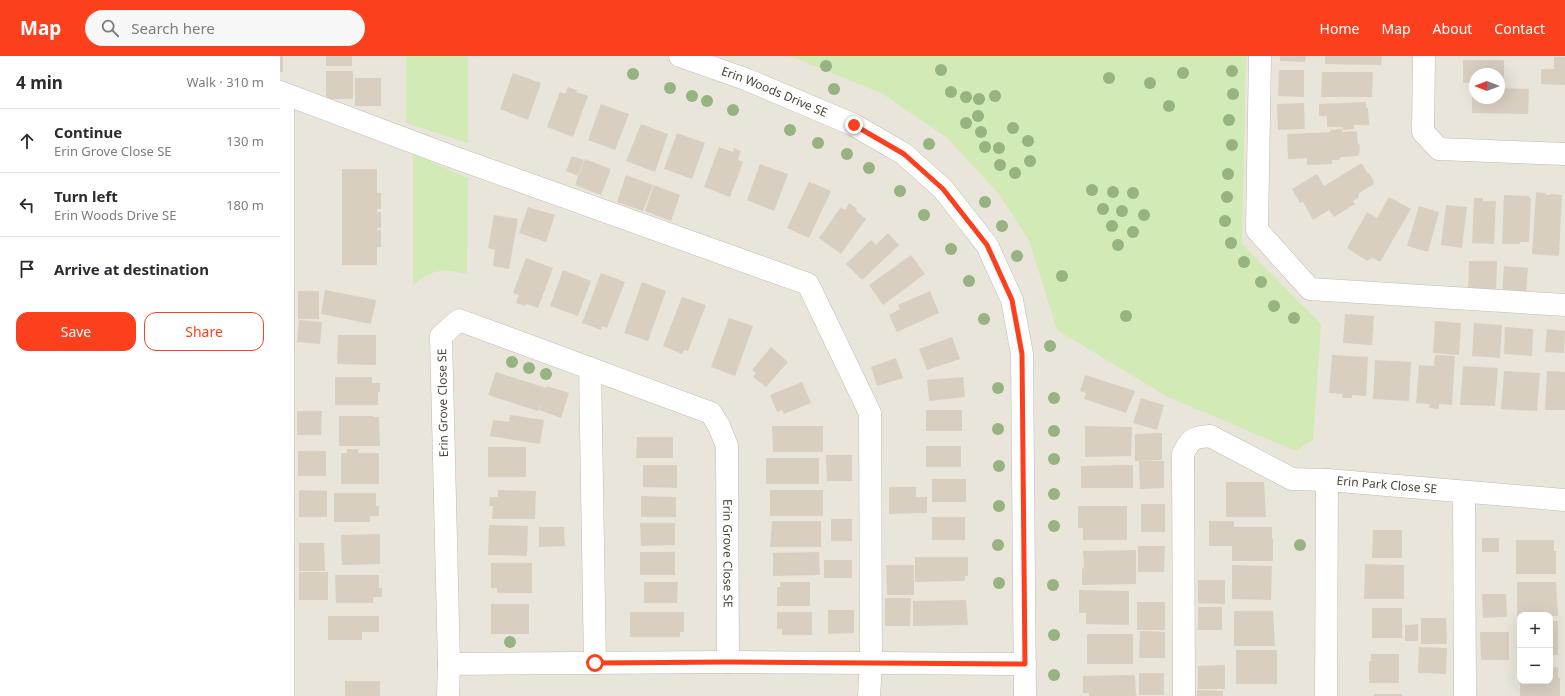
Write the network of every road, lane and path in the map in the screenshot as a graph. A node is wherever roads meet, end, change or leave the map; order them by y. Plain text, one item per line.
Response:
1 (680, 56) edge
2 (1260, 56) edge
3 (1424, 56) edge
4 (282, 93) edge
5 (1565, 154) edge
6 (1565, 305) edge
7 (590, 368) junction
8 (1327, 480) junction
9 (1464, 492) junction
10 (1565, 500) edge
11 (728, 662) junction
12 (595, 663) junction
13 (449, 664) junction
14 (871, 664) junction
15 (1025, 664) junction
16 (283, 696) edge
17 (448, 696) edge
18 (869, 696) edge
19 (1025, 696) edge
20 (1184, 696) edge
21 (1326, 696) edge
22 (1465, 696) edge

1 - 15 street, Erin Woods Drive SE
2 - 6 street
3 - 5 street
4 - 14 street
4 - 16 street
7 - 11 street, Erin Grove Close SE
7 - 12 street
7 - 13 street, Erin Grove Close SE
8 - 9 street, Erin Park Close SE
8 - 20 street
8 - 21 street, Erin Park Close SE
9 - 10 street, Erin Park Close SE
9 - 22 street
11 - 12 street
11 - 14 street
12 - 13 street
13 - 17 street
14 - 15 street
14 - 18 street
15 - 19 street, Erin Woods Drive SE

